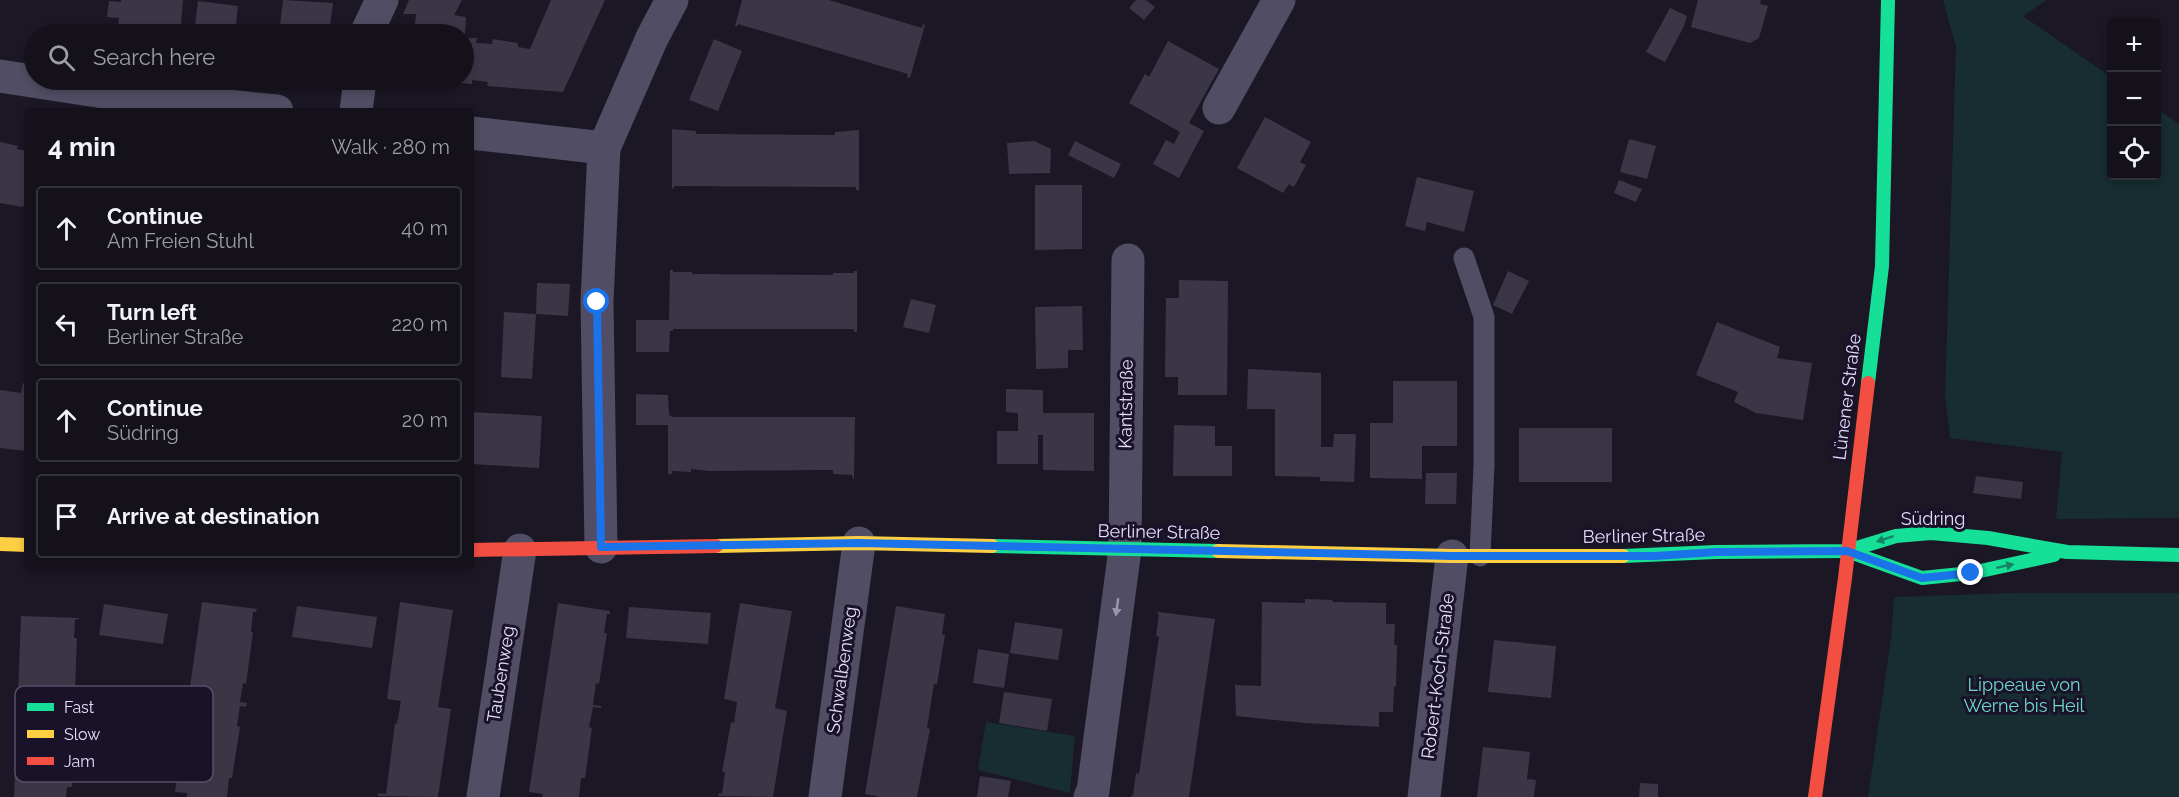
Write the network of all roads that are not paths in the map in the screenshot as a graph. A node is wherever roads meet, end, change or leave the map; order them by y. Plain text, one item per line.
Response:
1 (382, 0) edge
2 (672, 0) edge
3 (1279, 0) edge
4 (1888, 0) edge
5 (371, 24) edge
6 (0, 76) edge
7 (24, 81) edge
8 (86, 90) edge
9 (359, 90) edge
10 (247, 108) edge
11 (356, 108) edge
12 (1219, 108) dead end
13 (474, 132) edge
14 (604, 148) junction
15 (1464, 258) dead end
16 (1128, 260) dead end
17 (859, 543) junction
18 (0, 544) edge
19 (24, 544) edge
20 (601, 547) junction
21 (1125, 549) junction
22 (474, 550) edge
23 (520, 550) junction
24 (1847, 551) junction
25 (2067, 552) junction
26 (2179, 555) edge
27 (1466, 556) junction
28 (483, 797) edge
29 (825, 797) edge
30 (1090, 797) edge
31 (1424, 797) edge
32 (1815, 797) edge

1 - 5 street
2 - 14 street
3 - 12 street
4 - 24 street, Lünener Straße
6 - 7 street
8 - 10 street
9 - 11 street
13 - 14 street
14 - 20 street
15 - 27 lane
16 - 21 street, Kantstraße
17 - 20 street, Berliner Straße
17 - 21 street, Berliner Straße
17 - 29 street, Schwalbenweg
18 - 19 street
20 - 23 street, Berliner Straße
21 - 27 street, Berliner Straße
21 -> 30 street
22 - 23 street, Berliner Straße
23 - 28 street, Taubenweg
25 -> 24 street, Südring
24 -> 25 street, Südring
24 - 27 street, Berliner Straße
24 - 32 street, Lünener Straße
25 - 26 street, Südring
27 - 31 street, Robert-Koch-Straße

